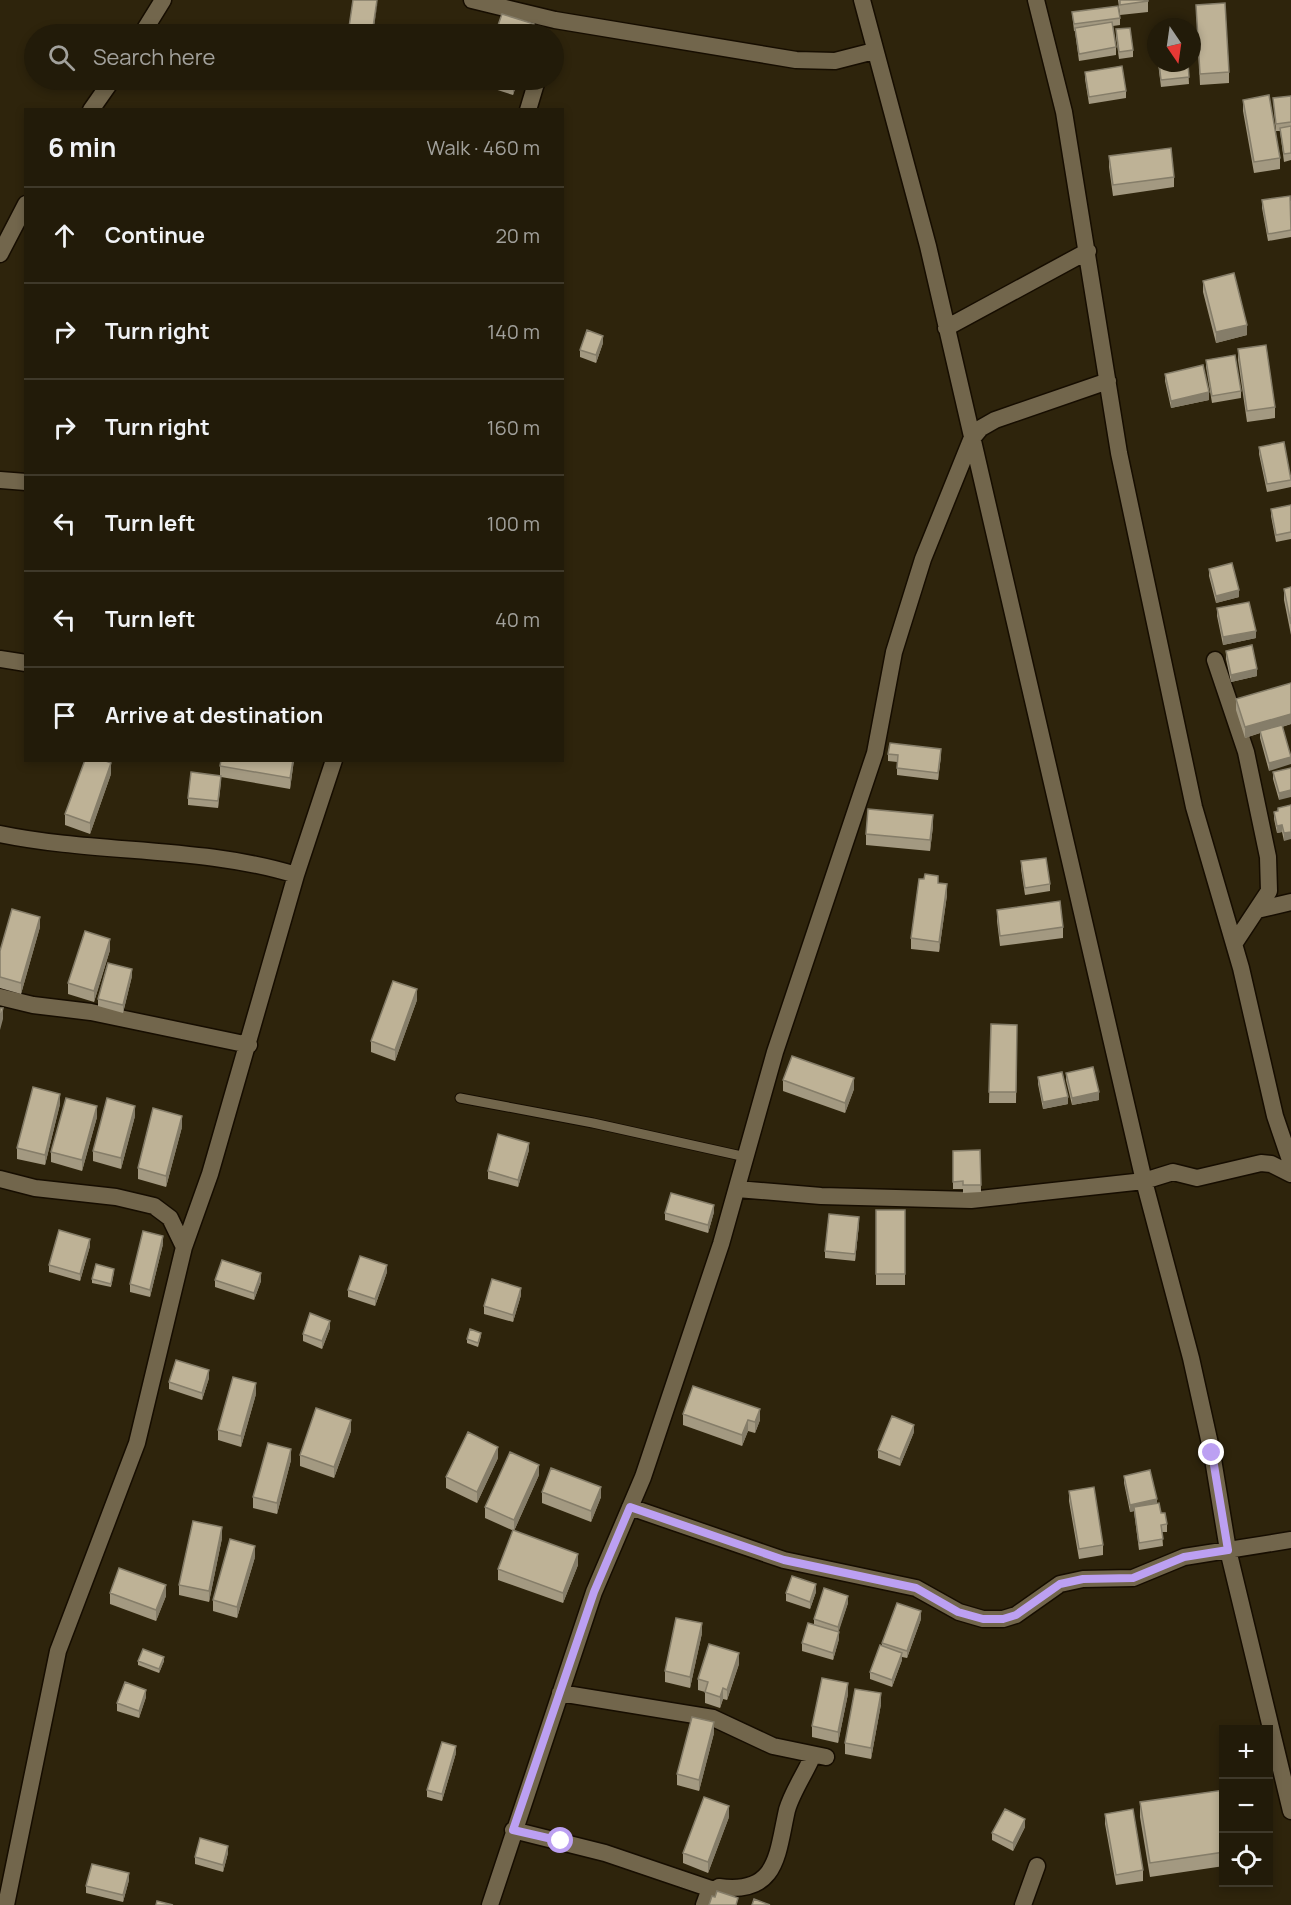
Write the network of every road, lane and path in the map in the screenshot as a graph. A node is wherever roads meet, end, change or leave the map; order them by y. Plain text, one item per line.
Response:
1 (163, 0) edge
2 (472, 0) edge
3 (862, 0) edge
4 (1036, 0) edge
5 (148, 24) edge
6 (544, 24) edge
7 (564, 28) edge
8 (874, 51) junction
9 (105, 90) edge
10 (534, 90) edge
11 (92, 108) edge
12 (529, 108) edge
13 (24, 208) edge
14 (1088, 251) junction
15 (0, 254) edge
16 (946, 328) junction
17 (1108, 381) junction
18 (971, 440) junction
19 (0, 480) edge
20 (24, 482) edge
21 (0, 659) edge
22 (1215, 660) dead end
23 (24, 663) edge
24 (333, 762) edge
25 (0, 834) edge
26 (297, 875) junction
27 (1291, 902) edge
28 (1257, 910) junction
29 (1234, 944) junction
30 (0, 997) edge
31 (249, 1045) junction
32 (460, 1098) dead end
33 (746, 1157) junction
34 (1291, 1162) edge
35 (1291, 1174) edge
36 (0, 1179) edge
37 (1144, 1181) junction
38 (737, 1189) junction
39 (184, 1247) junction
40 (630, 1507) junction
41 (1291, 1540) edge
42 (1228, 1550) junction
43 (560, 1693) junction
44 (1291, 1811) edge
45 (513, 1830) junction
46 (1037, 1866) dead end
47 (714, 1890) junction
48 (6, 1905) edge
49 (490, 1905) edge
50 (704, 1905) edge
51 (1023, 1905) edge

1 - 5 street
2 - 6 street
3 - 8 street
4 - 14 street
7 - 8 street
8 - 16 street
9 - 11 street
10 - 12 street
13 - 15 street
14 - 16 street
14 - 17 street
16 - 18 street
17 - 18 street
17 - 29 street
18 - 33 street
18 - 37 street
19 - 20 street
21 - 23 street
22 - 28 street
24 - 26 street
25 - 26 street
26 - 31 street
27 - 28 street
28 - 29 street
29 - 34 street
30 - 31 street
31 - 39 street
32 - 33 lane
33 - 38 street
35 - 37 street
36 - 39 street
37 - 38 street
37 - 42 street
38 - 40 street
39 - 48 street
40 - 42 street
40 - 43 street
41 - 42 street
42 - 44 street
43 - 45 street
43 - 47 street
45 - 47 street
45 - 49 street
46 - 51 street
47 - 50 street

